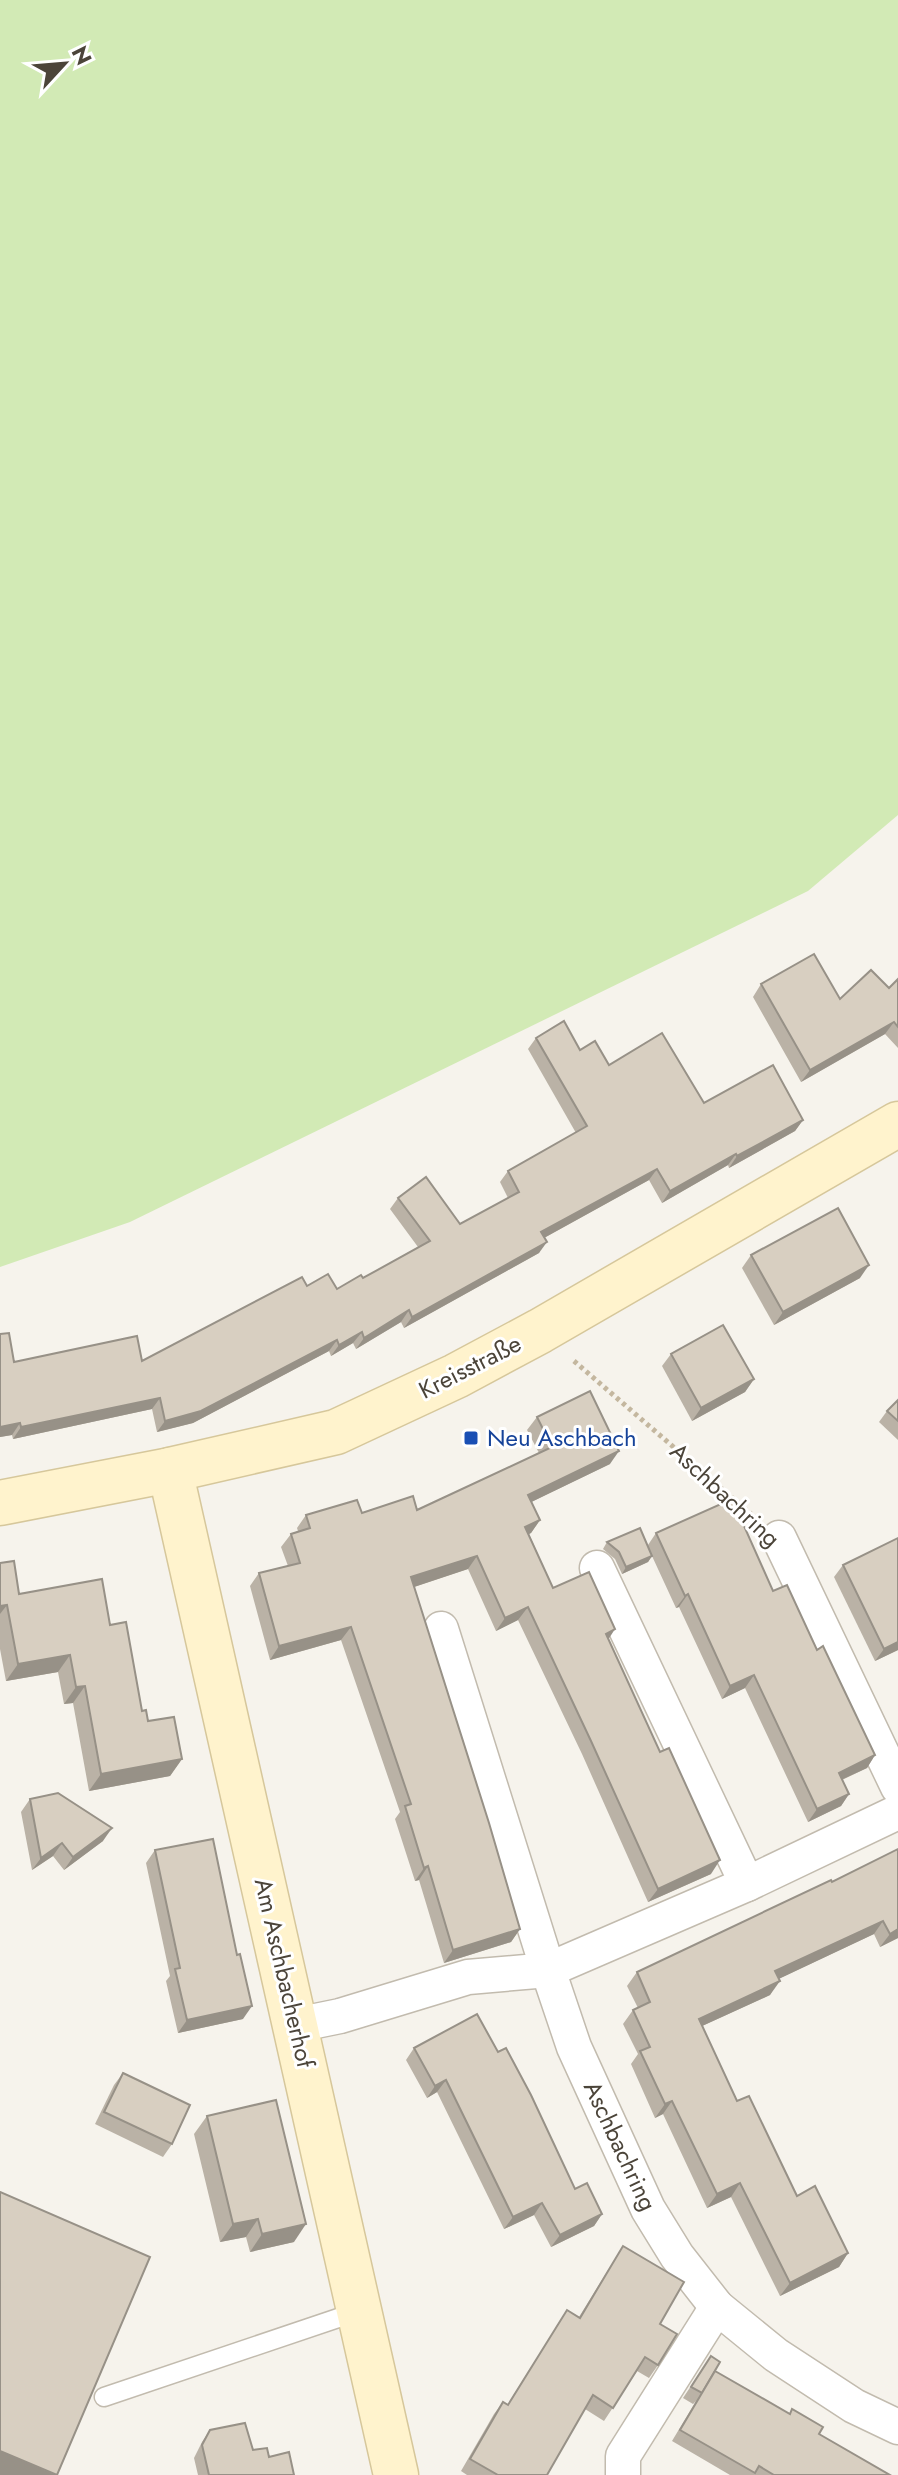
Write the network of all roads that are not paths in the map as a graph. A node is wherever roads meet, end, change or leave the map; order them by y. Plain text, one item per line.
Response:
1 (898, 1124) edge
2 (170, 1470) junction
3 (0, 1503) edge
4 (779, 1538) road end
5 (597, 1568) dead end
6 (441, 1629) dead end
7 (898, 1787) edge
8 (898, 1812) edge
9 (747, 1884) junction
10 (548, 1970) junction
11 (296, 2025) junction
12 (717, 2307) junction
13 (359, 2311) junction
14 (104, 2397) edge
15 (898, 2427) edge
16 (396, 2475) edge
17 (623, 2475) edge

1 - 2 street, Kreisstraße
2 - 3 street, Kreisstraße
2 - 11 street, Am Aschbacherhof
4 - 7 street, Aschbachring
5 - 9 street
6 - 10 street, Aschbachring
8 - 9 street
9 - 10 street
10 - 11 street
10 - 12 street, Aschbachring
11 - 13 street, Am Aschbacherhof
12 - 15 street, Aschbachring
12 - 17 street
13 - 14 lane
13 - 16 street, Am Aschbacherhof

